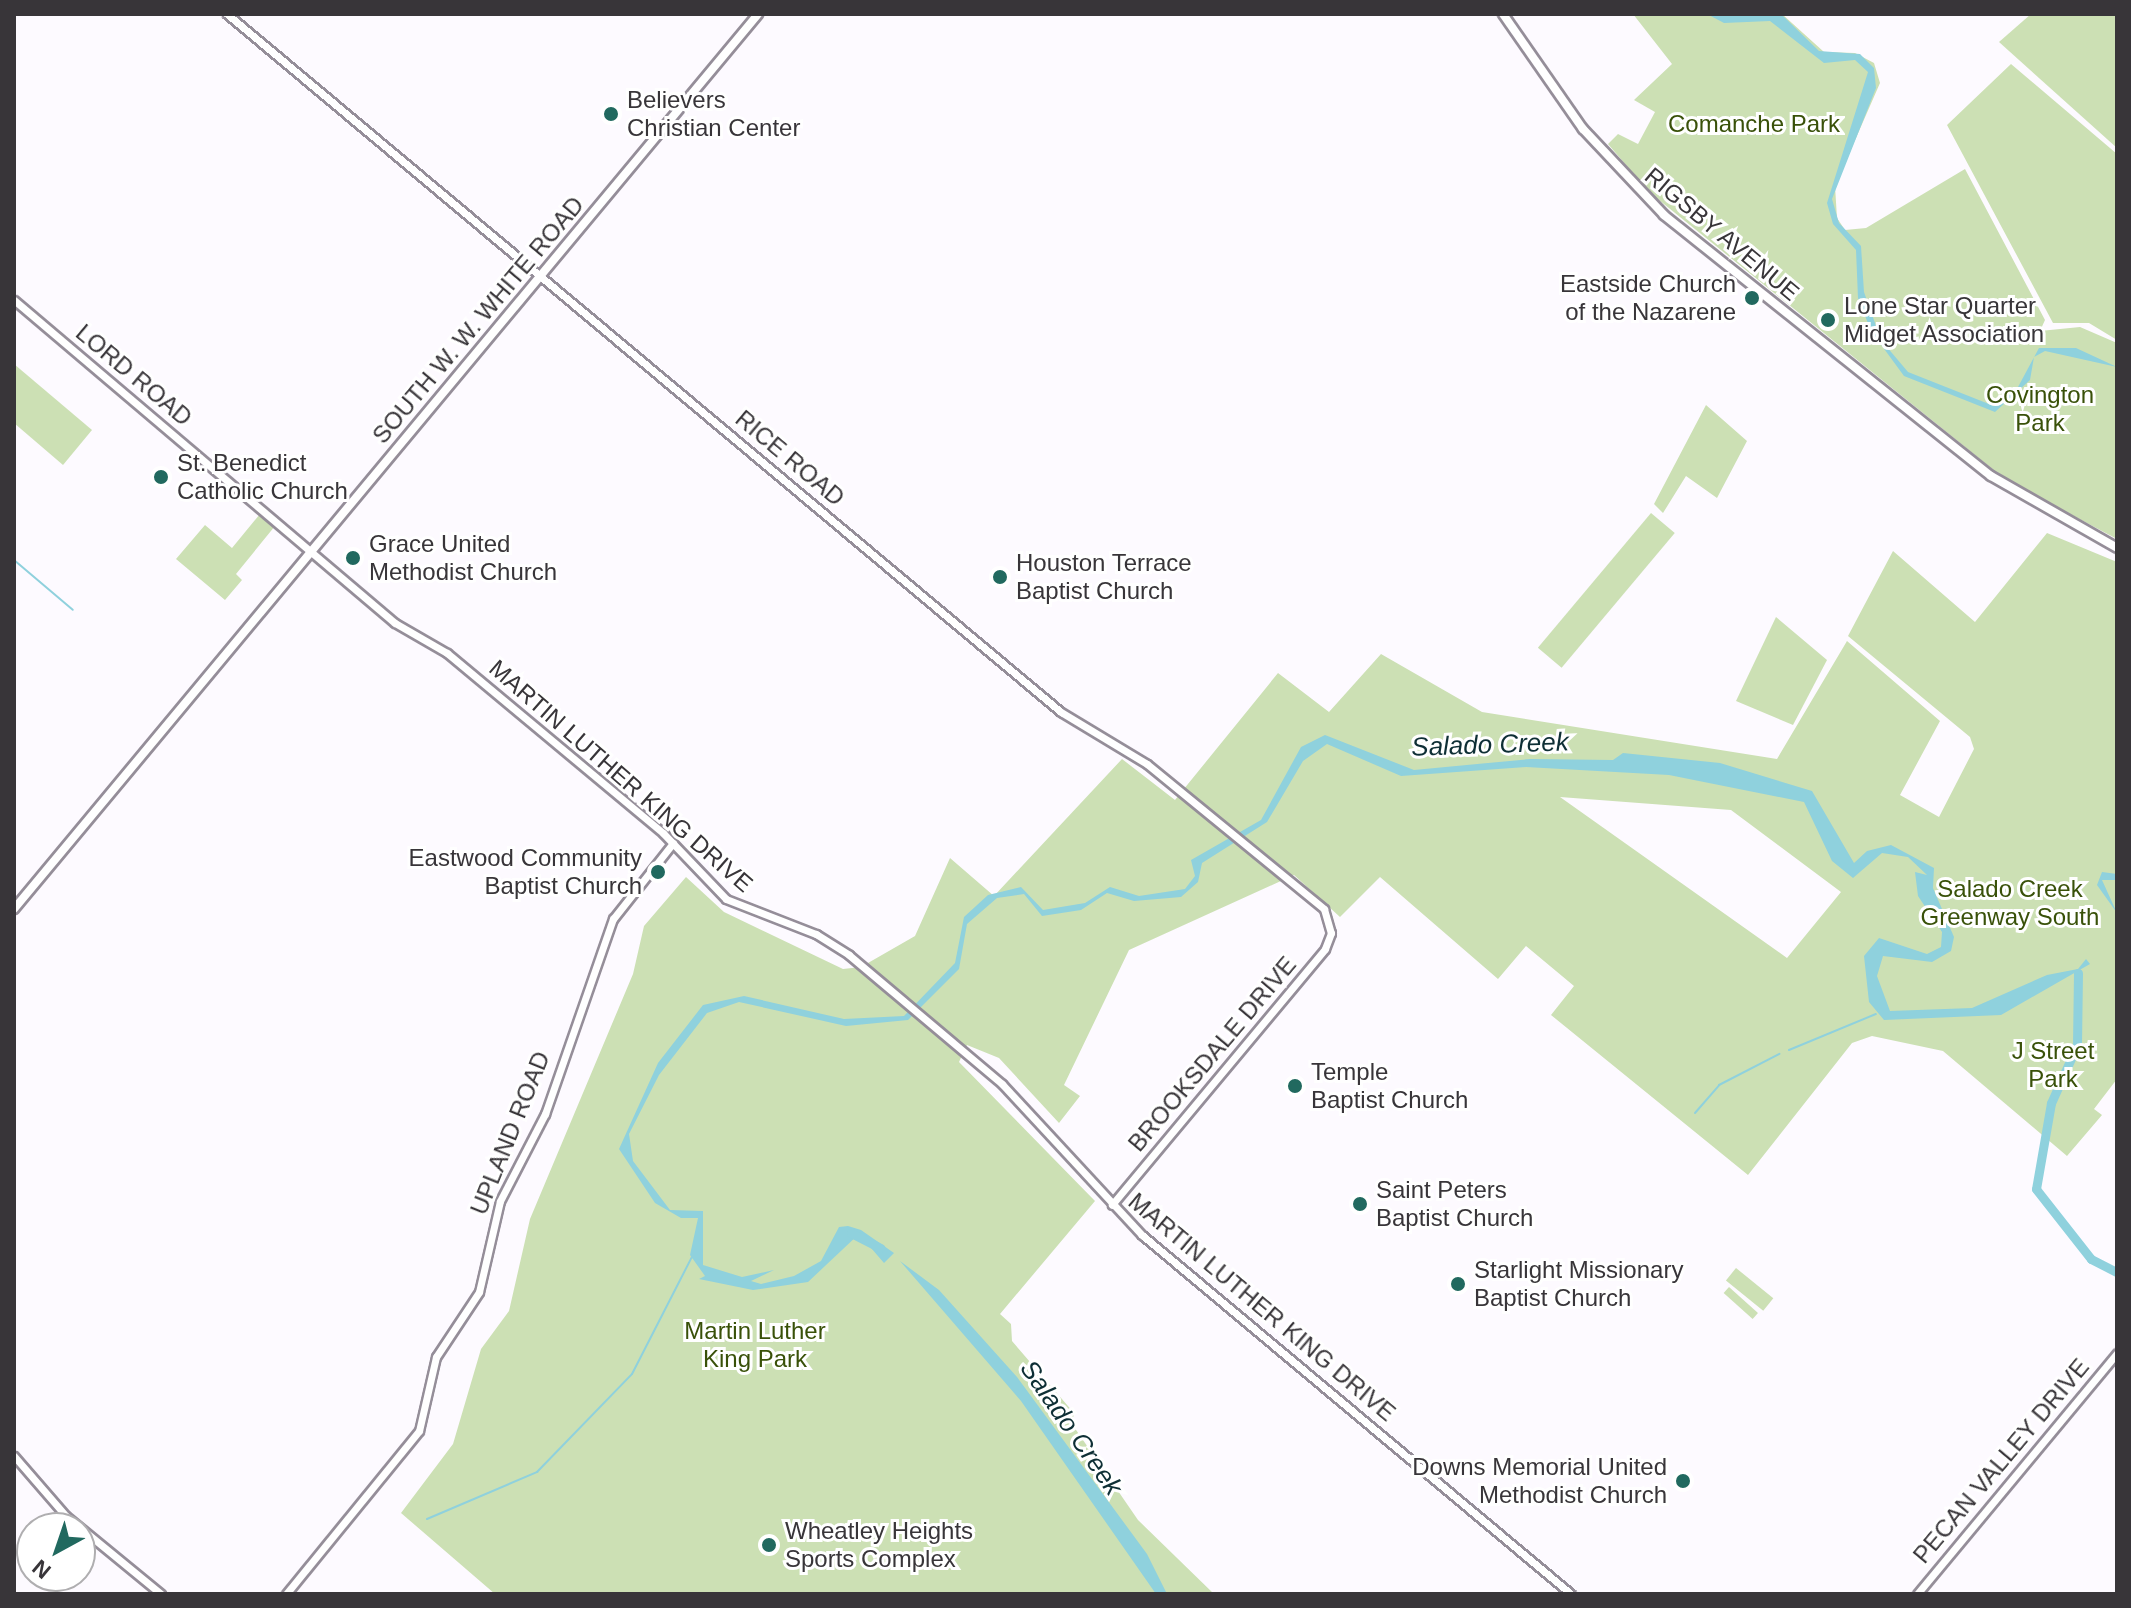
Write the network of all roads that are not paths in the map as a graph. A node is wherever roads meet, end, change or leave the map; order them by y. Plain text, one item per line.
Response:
1 (227, 14) edge
2 (758, 14) edge
3 (1503, 14) edge
4 (540, 276) junction
5 (14, 300) edge
6 (2117, 548) edge
7 (313, 553) junction
8 (412, 633) joint
9 (673, 843) junction
10 (14, 909) edge
11 (1330, 923) joint
12 (1112, 1205) junction
13 (2117, 1353) edge
14 (14, 1456) edge
15 (161, 1594) edge
16 (286, 1594) edge
17 (1571, 1594) edge
18 (1917, 1594) edge

1 - 4 street, RICE ROAD
2 - 4 main road, SOUTH W. W. WHITE ROAD
3 - 6 main road, RIGSBY AVENUE
4 - 7 main road, SOUTH W. W. WHITE ROAD
4 - 11 street, RICE ROAD
5 - 7 street, LORD ROAD
7 - 8 street, LORD ROAD
7 - 10 main road, SOUTH W. W. WHITE ROAD
8 - 9 street, MARTIN LUTHER KING DRIVE
9 - 12 street, MARTIN LUTHER KING DRIVE
9 - 16 street, UPLAND ROAD
11 - 12 street, BROOKSDALE DRIVE
12 - 17 street, MARTIN LUTHER KING DRIVE
13 - 18 street, PECAN VALLEY DRIVE
14 - 15 street

